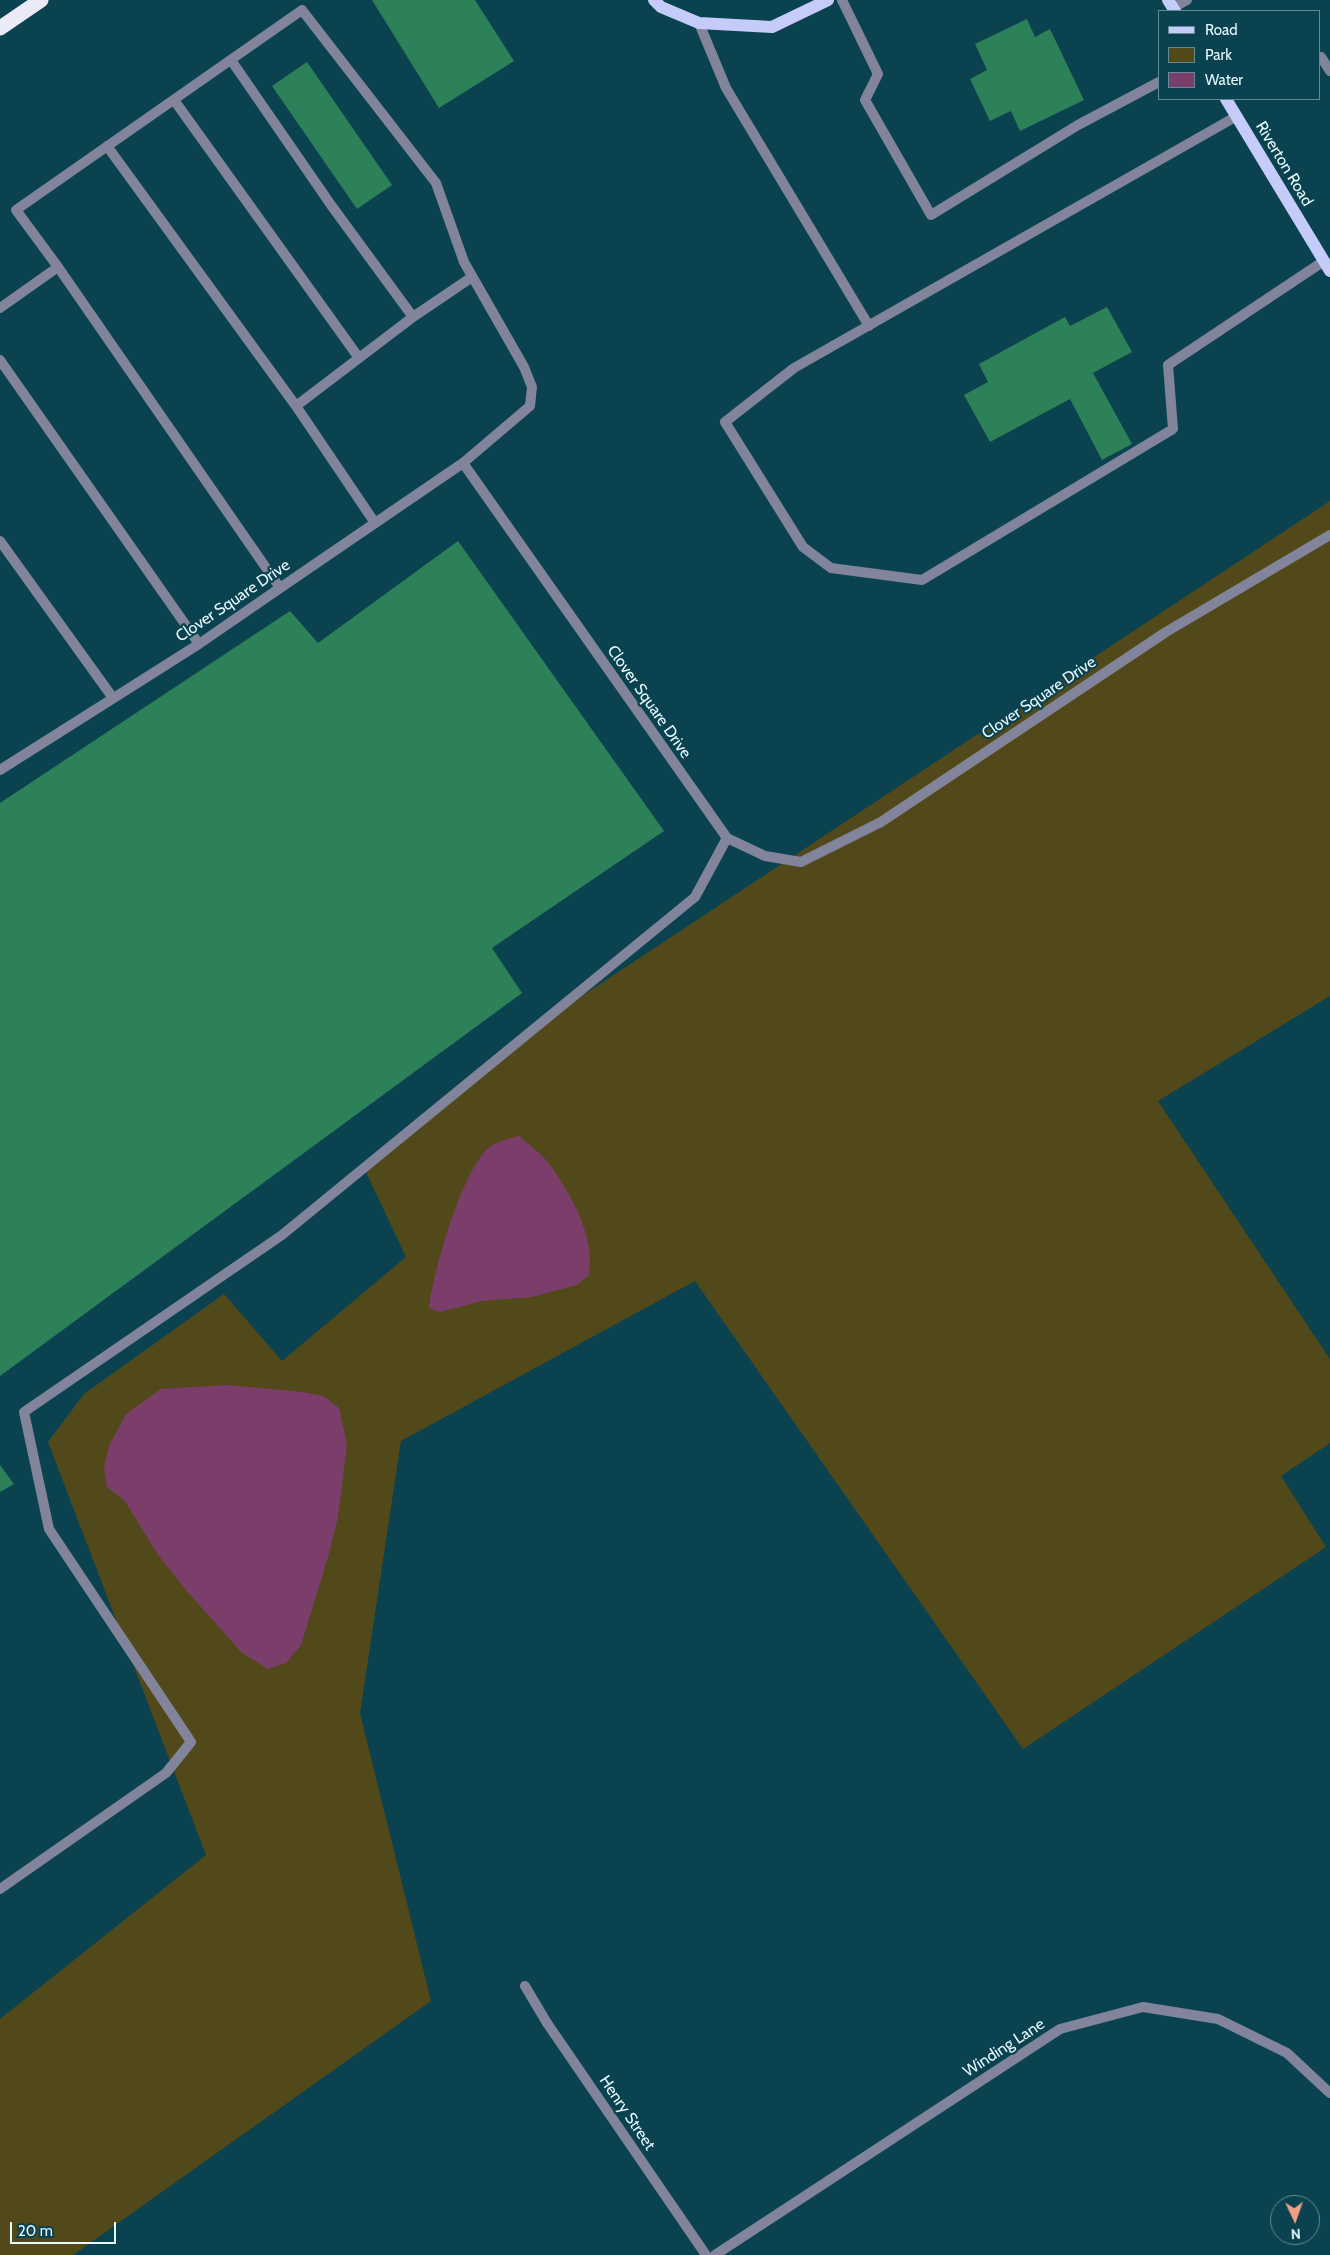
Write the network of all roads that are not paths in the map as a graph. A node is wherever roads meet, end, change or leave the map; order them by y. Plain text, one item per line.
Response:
1 (41, 0) edge
2 (654, 0) edge
3 (828, 0) edge
4 (842, 0) edge
5 (1187, 0) edge
6 (1172, 7) edge
7 (700, 23) junction
8 (0, 28) edge
9 (1321, 57) dead end
10 (231, 60) junction
11 (1330, 72) edge
12 (1158, 83) edge
13 (174, 100) junction
14 (1227, 100) edge
15 (1237, 116) junction
16 (107, 146) junction
17 (1327, 266) edge
18 (58, 267) junction
19 (472, 278) junction
20 (0, 308) edge
21 (413, 317) junction
22 (869, 326) junction
23 (359, 358) junction
24 (0, 360) edge
25 (296, 406) junction
26 (462, 463) junction
27 (375, 523) junction
28 (1330, 535) edge
29 (0, 540) edge
30 (280, 588) junction
31 (199, 644) junction
32 (113, 698) junction
33 (0, 770) edge
34 (727, 838) junction
35 (0, 1889) edge
36 (524, 1986) dead end
37 (1330, 2093) edge
38 (706, 2255) edge
39 (714, 2255) edge

1 - 8 highway
2 - 7 main road
3 - 7 main road
4 - 12 street
5 - 6 street
7 - 22 street
9 - 11 street
10 - 13 street
10 - 19 street
10 - 21 street
13 - 16 street
13 - 23 street
14 - 15 main road, Riverton Road
15 - 17 main road, Riverton Road
15 - 22 street
16 - 18 street
16 - 25 street
17 - 22 street
18 - 20 street
18 - 30 street
19 - 21 street
19 - 26 street
21 - 23 street
23 - 25 street
24 - 31 street
25 - 27 street
26 - 27 street, Clover Square Drive
26 - 34 street, Clover Square Drive
27 - 30 street, Clover Square Drive
28 - 34 street, Clover Square Drive
29 - 32 street
30 - 31 street, Clover Square Drive
31 - 32 street, Clover Square Drive
32 - 33 street, Clover Square Drive
34 - 35 street
36 - 38 street, Henry Street
37 - 39 street, Winding Lane

